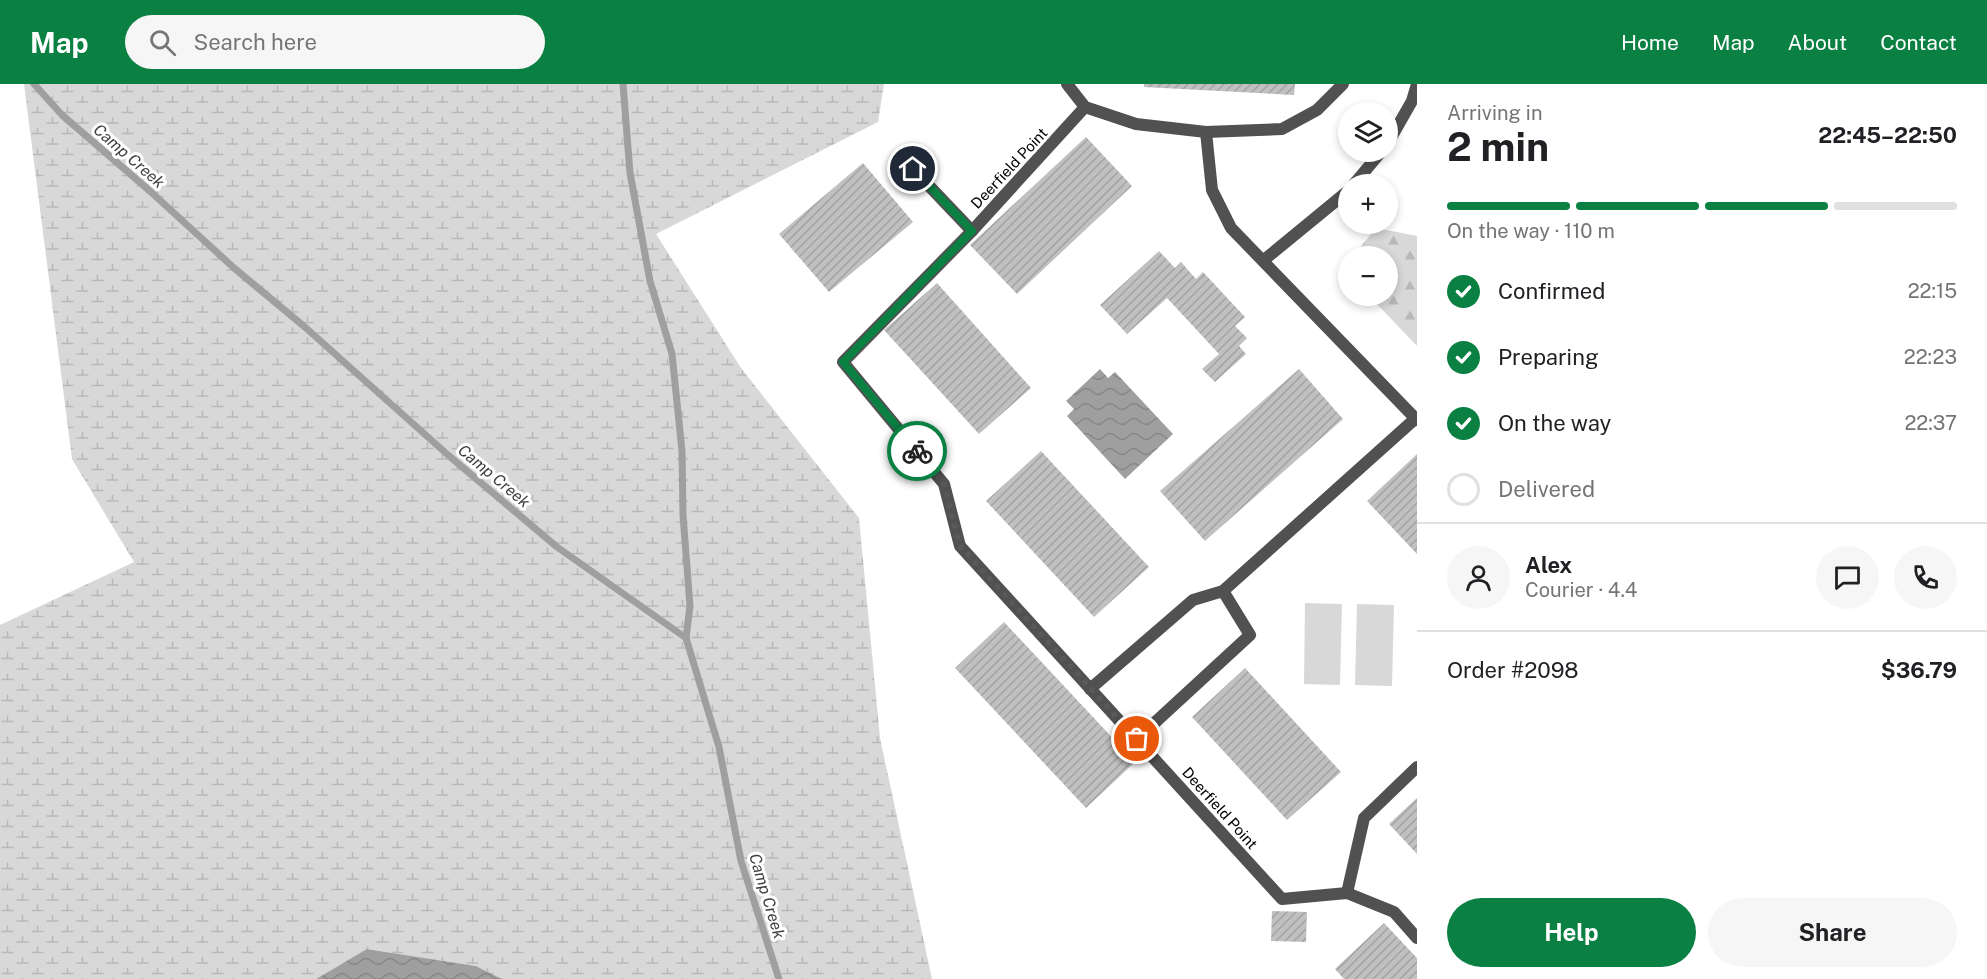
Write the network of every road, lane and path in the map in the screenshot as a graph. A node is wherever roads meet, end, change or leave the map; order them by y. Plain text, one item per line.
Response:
1 (1067, 84) edge
2 (1343, 84) edge
3 (1417, 84) edge
4 (1084, 107) junction
5 (1398, 126) edge
6 (1206, 132) junction
7 (1373, 162) edge
8 (913, 169) dead end
9 (1362, 174) edge
10 (1338, 199) edge
11 (972, 231) junction
12 (1263, 260) junction
13 (1416, 419) edge
14 (1223, 591) junction
15 (1090, 688) junction
16 (1137, 739) junction
17 (1417, 767) edge
18 (1347, 893) junction
19 (1417, 938) edge

1 - 4 street
2 - 6 street
3 - 5 street
4 - 6 street
4 - 11 street, Deerfield Point
6 - 12 street
7 - 9 street
8 - 11 street
10 - 12 street
11 - 15 street, Deerfield Point
12 - 13 street
13 - 14 street
14 - 15 street
14 - 16 street
15 - 16 street, Deerfield Point
16 - 18 street, Deerfield Point
17 - 18 street
18 - 19 street, Deerfield Point

